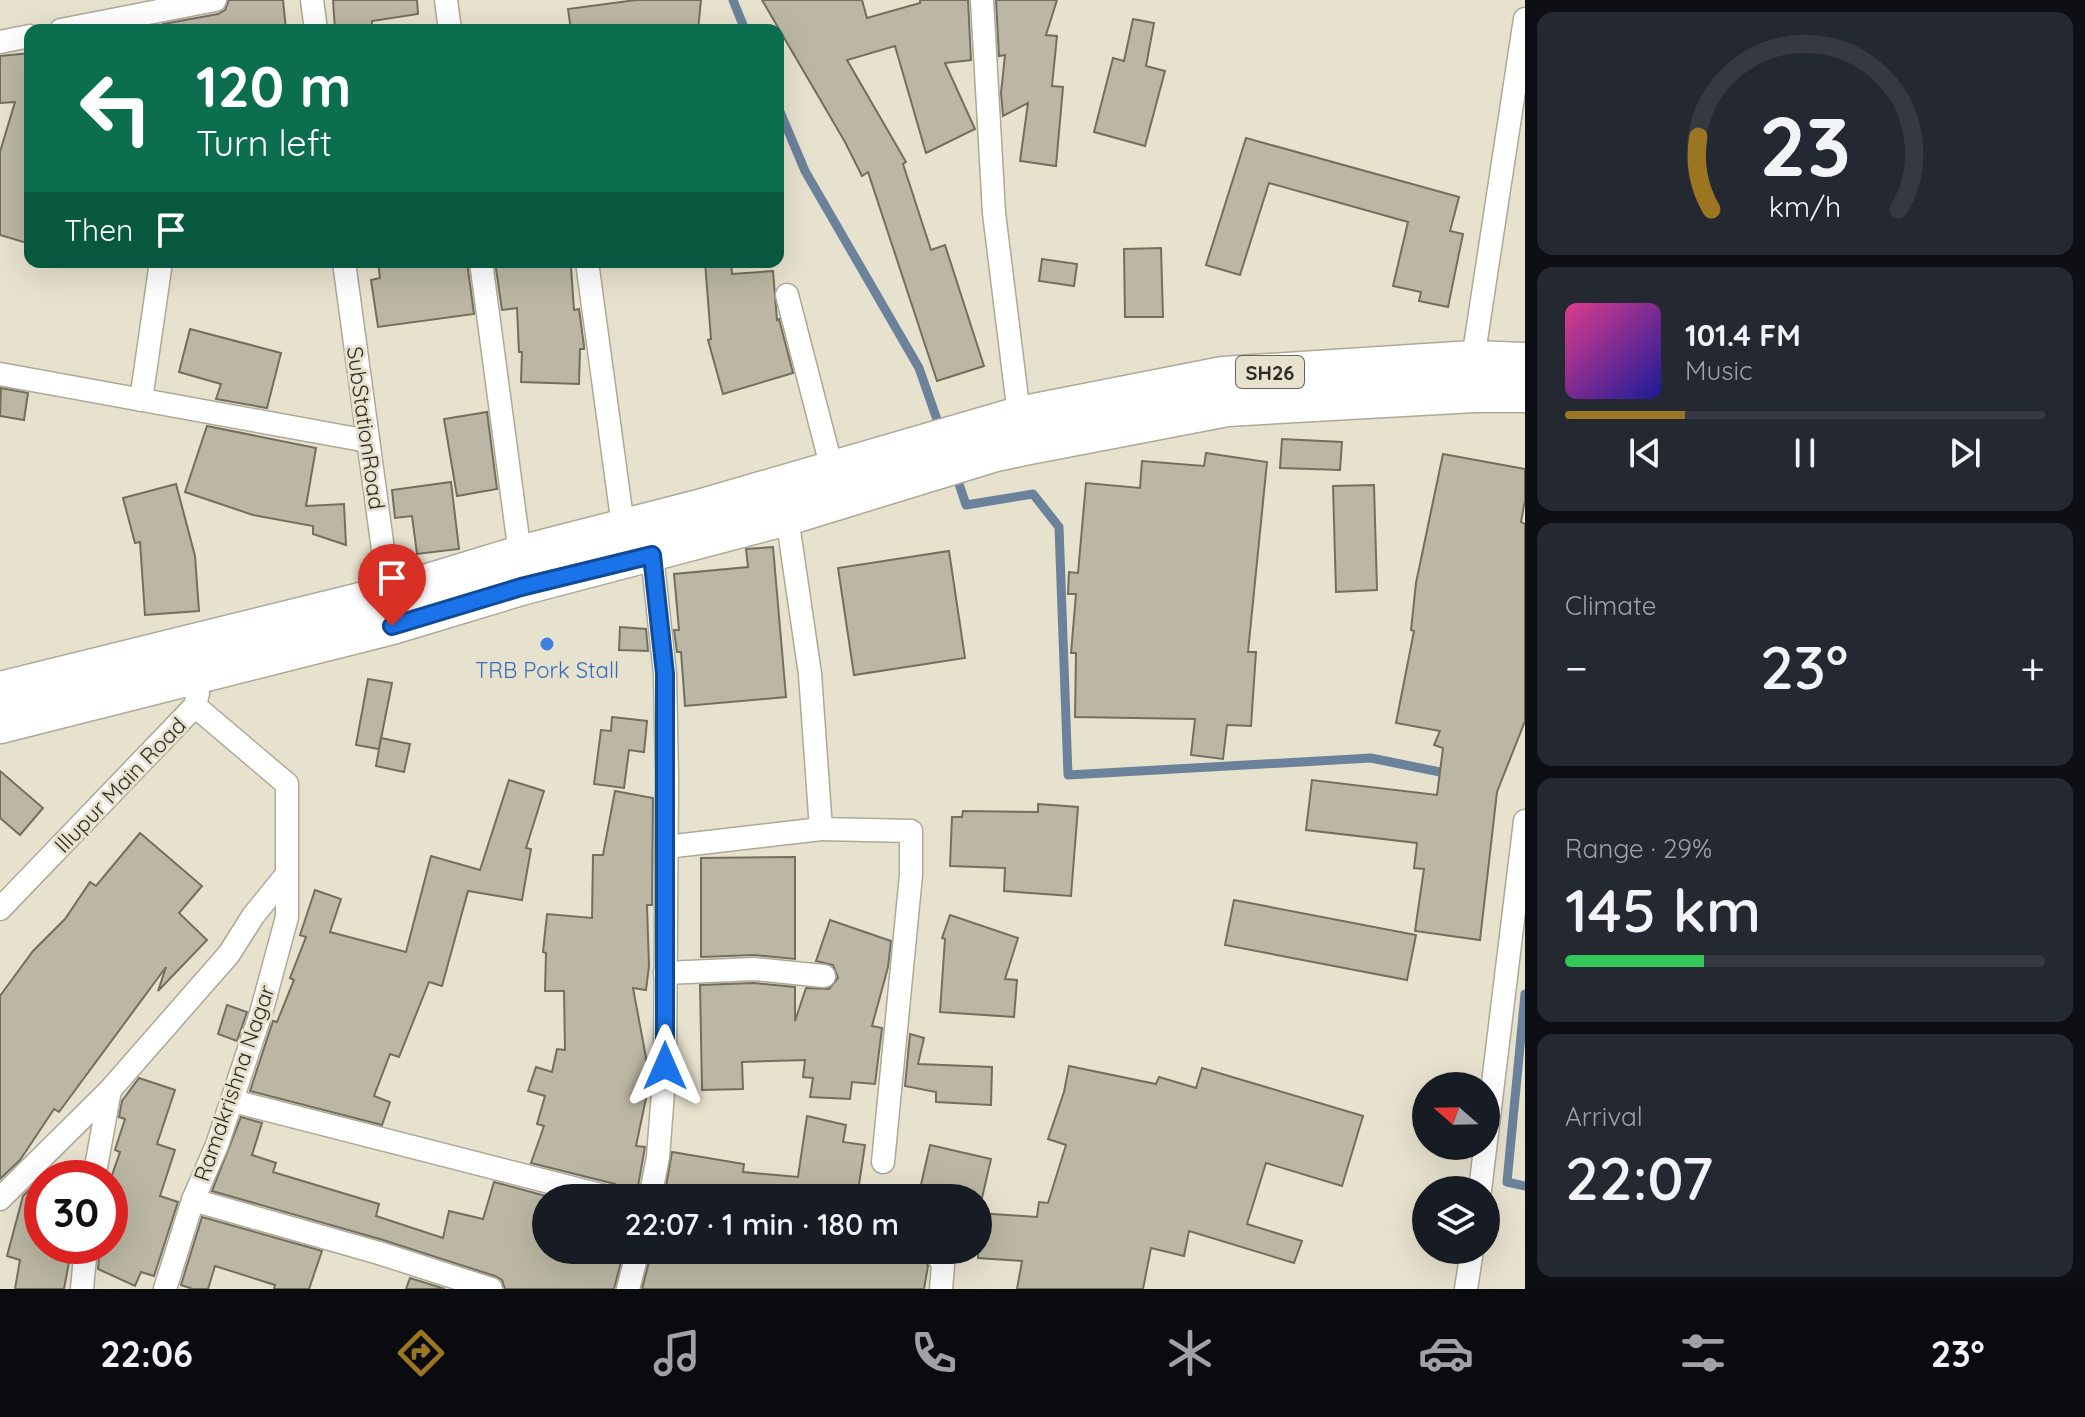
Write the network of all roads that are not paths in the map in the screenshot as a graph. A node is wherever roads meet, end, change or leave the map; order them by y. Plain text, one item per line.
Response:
1 (215, 0) edge
2 (312, 0) edge
3 (446, 0) edge
4 (982, 0) edge
5 (149, 6) edge
6 (1525, 19) edge
7 (83, 24) edge
8 (315, 24) edge
9 (449, 24) edge
10 (24, 37) edge
11 (0, 42) edge
12 (160, 268) edge
13 (345, 268) edge
14 (482, 268) edge
15 (588, 268) edge
16 (787, 295) dead end
17 (1473, 359) junction
18 (1525, 361) edge
19 (0, 374) edge
20 (1525, 394) edge
21 (141, 400) junction
22 (1008, 435) junction
23 (368, 441) junction
24 (852, 480) junction
25 (787, 517) junction
26 (623, 526) junction
27 (520, 554) junction
28 (652, 555) junction
29 (389, 594) junction
30 (197, 675) junction
31 (0, 690) edge
32 (0, 725) edge
33 (1525, 821) edge
34 (821, 829) junction
35 (666, 847) junction
36 (287, 874) junction
37 (0, 909) edge
38 (665, 973) junction
39 (824, 976) dead end
40 (110, 1090) junction
41 (233, 1101) junction
42 (97, 1160) edge
43 (883, 1162) dead end
44 (1482, 1176) edge
45 (557, 1184) edge
46 (653, 1184) edge
47 (0, 1199) edge
48 (193, 1200) junction
49 (84, 1264) edge
50 (634, 1264) edge
51 (942, 1264) edge
52 (1470, 1264) edge
53 (82, 1289) edge
54 (165, 1289) edge
55 (491, 1289) edge
56 (628, 1289) edge
57 (941, 1289) edge
58 (1466, 1289) edge

1 - 5 street
2 - 8 street
3 - 9 street
4 - 22 street
5 - 7 street
6 - 17 street
10 - 11 street
12 - 21 street
13 - 23 street, SubStationRoad
14 - 27 street
15 - 26 street
16 - 24 street
17 - 18 main road, SH26
17 - 22 main road, SH26
19 - 21 street
20 - 22 main road, SH26
21 - 23 street
22 - 24 main road, SH26
23 - 29 street, SubStationRoad
24 - 25 main road, SH26
24 - 26 main road, SH26
25 - 28 main road, SH26
25 - 34 street
26 - 27 main road, SH26
27 - 29 main road, SH26
28 - 30 main road, SH26
28 - 35 street
29 - 30 main road, SH26
30 - 31 main road, SH26
30 - 32 main road, SH26
30 - 36 street, Ramakrishna Nagar
30 - 37 street, Illupur Main Road
33 - 44 street
34 - 35 street
34 - 43 street
35 - 38 street
36 - 40 street
36 - 41 street, Ramakrishna Nagar
38 - 39 street
38 - 46 street
40 - 42 street
40 - 47 street
41 - 45 street
41 - 48 street, Ramakrishna Nagar
48 - 54 street, Ramakrishna Nagar
48 - 55 street
49 - 53 street
50 - 56 street
51 - 57 street
52 - 58 street

